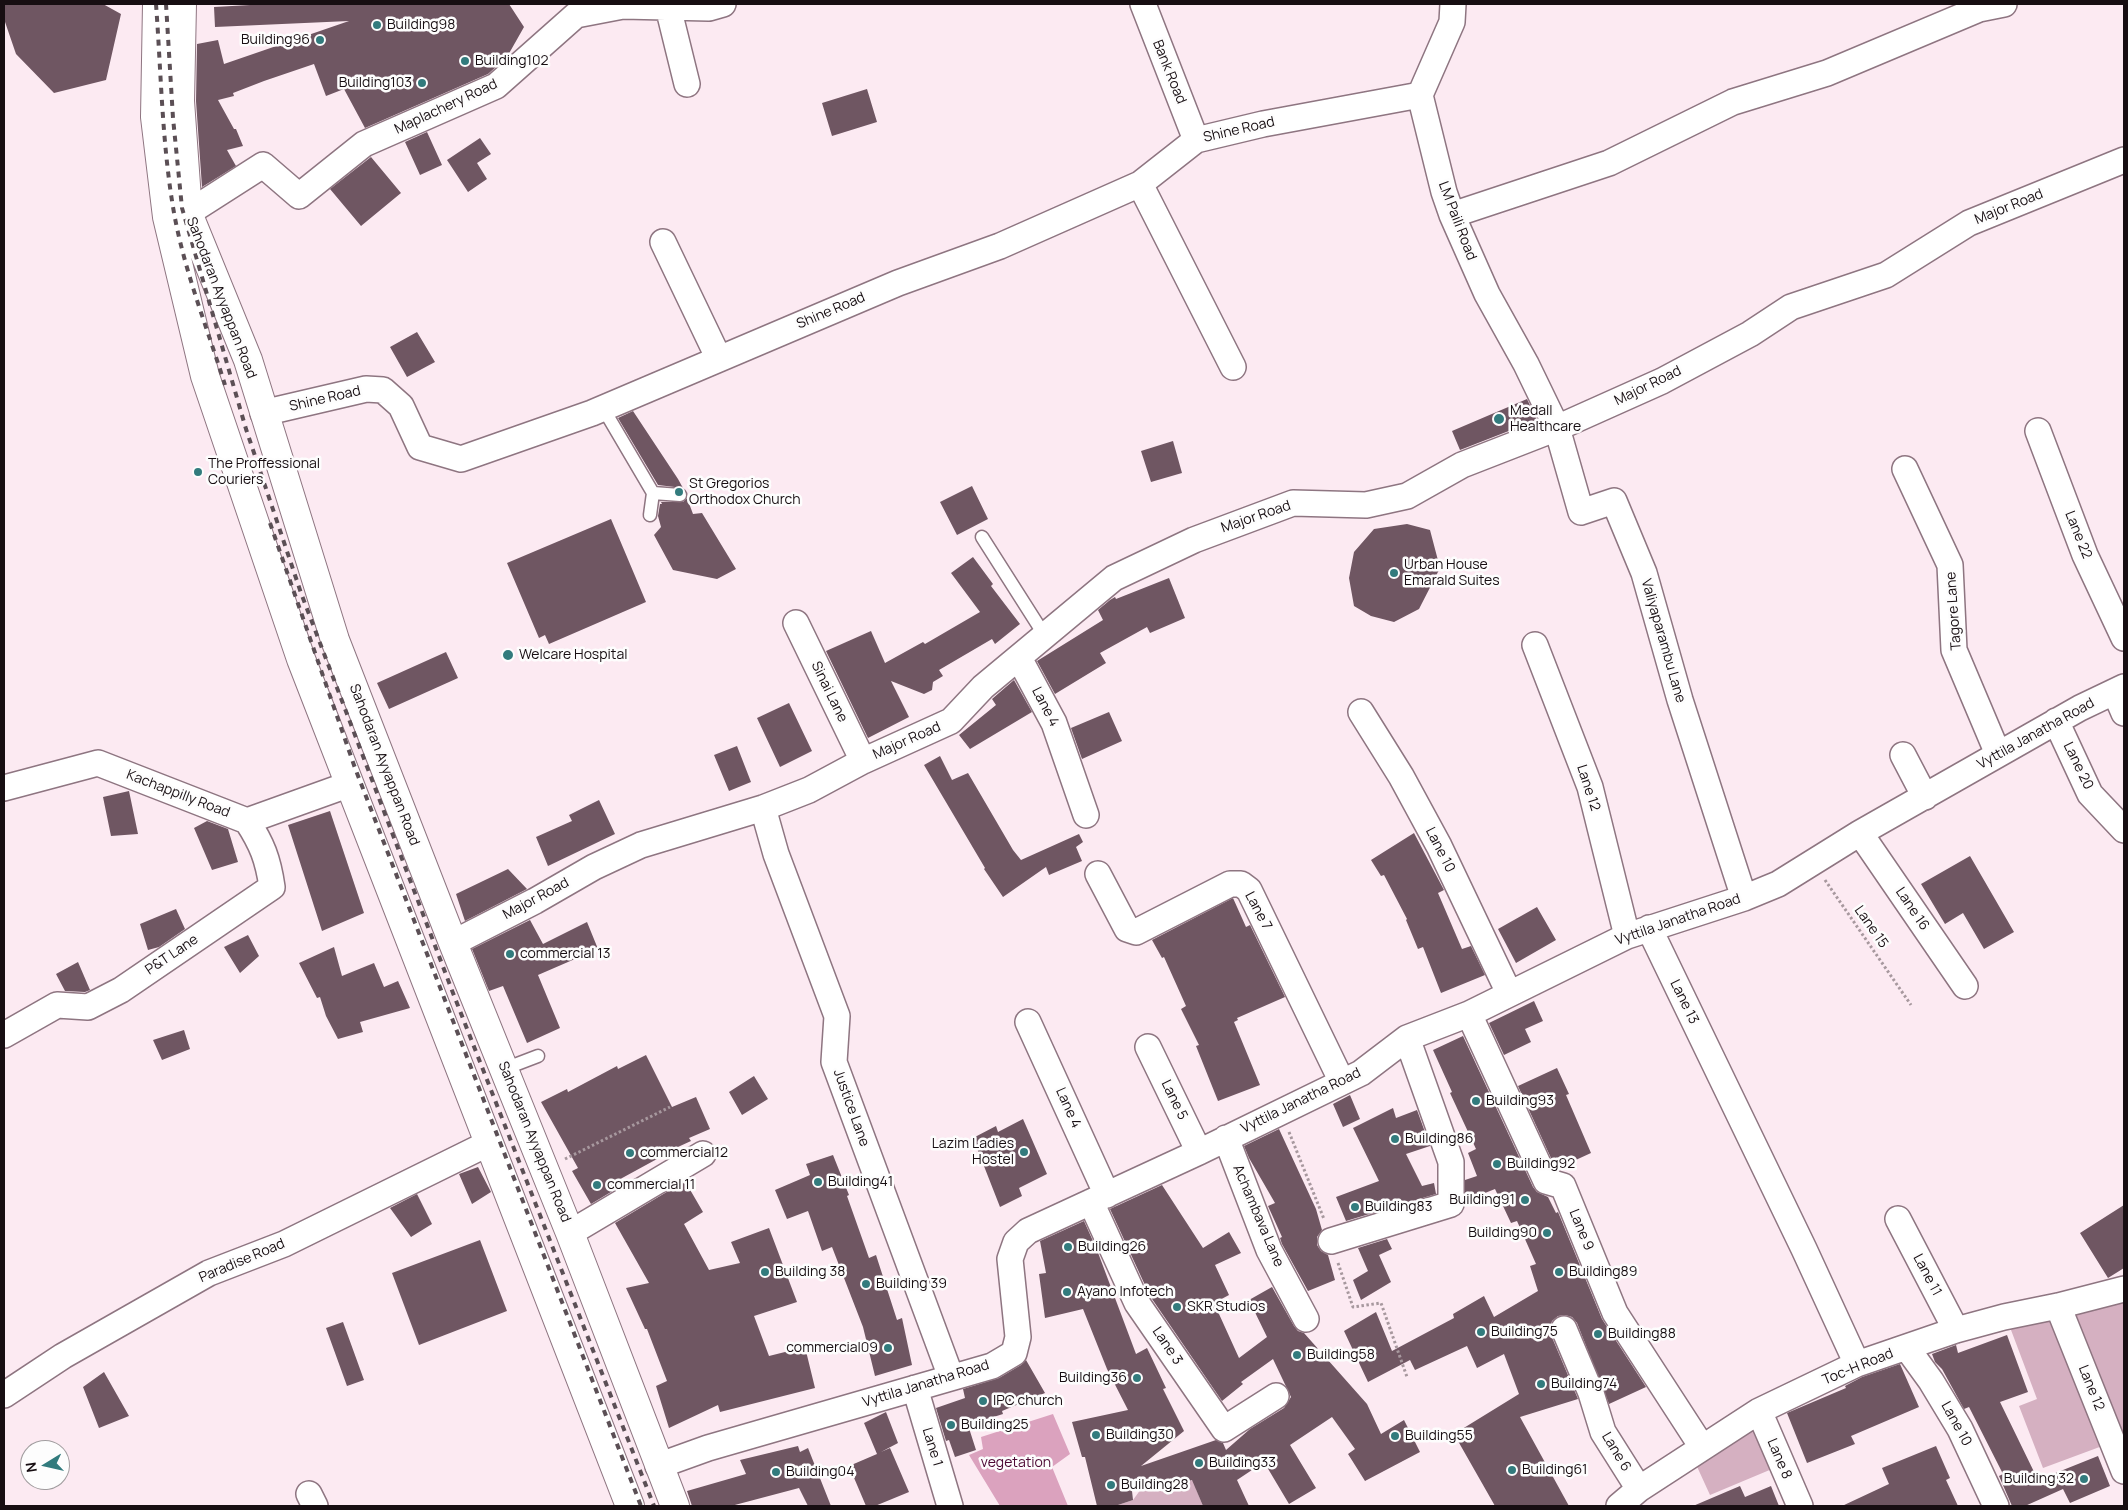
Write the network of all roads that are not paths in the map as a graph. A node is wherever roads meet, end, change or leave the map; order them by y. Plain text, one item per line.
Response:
1 (157, 4) edge
2 (182, 4) edge
3 (723, 4) edge
4 (1143, 4) edge
5 (1453, 4) edge
6 (2004, 4) edge
7 (668, 7) junction
8 (1978, 7) edge
9 (687, 84) dead end
10 (1420, 95) junction
11 (1196, 140) junction
12 (2124, 160) edge
13 (1140, 184) junction
14 (188, 213) junction
15 (1452, 215) junction
16 (663, 242) dead end
17 (719, 359) junction
18 (1233, 367) dead end
19 (603, 408) junction
20 (263, 413) junction
21 (1557, 428) junction
22 (2038, 431) dead end
23 (1905, 469) dead end
24 (653, 494) junction
25 (680, 495) dead end
26 (293, 511) junction
27 (650, 515) dead end
28 (254, 523) junction
29 (982, 537) dead end
30 (796, 623) dead end
31 (1044, 636) junction
32 (2124, 638) edge
33 (1535, 645) dead end
34 (1019, 658) junction
35 (2121, 697) edge
36 (1361, 712) dead end
37 (2056, 721) junction
38 (1998, 754) junction
39 (1903, 755) dead end
40 (863, 761) junction
41 (350, 784) junction
42 (4, 788) edge
43 (1925, 797) junction
44 (763, 808) junction
45 (1086, 815) dead end
46 (247, 821) junction
47 (2124, 830) edge
48 (1860, 833) junction
49 (1098, 874) dead end
50 (1744, 898) junction
51 (1638, 932) junction
52 (453, 943) junction
53 (1965, 986) dead end
54 (1509, 992) junction
55 (1469, 1014) junction
56 (1028, 1022) dead end
57 (4, 1035) edge
58 (1407, 1038) junction
59 (1148, 1047) dead end
60 (538, 1056) dead end
61 (504, 1069) junction
62 (1342, 1082) junction
63 (1226, 1138) junction
64 (488, 1143) junction
65 (1199, 1152) junction
66 (703, 1154) dead end
67 (1099, 1199) junction
68 (1898, 1219) dead end
69 (570, 1233) junction
70 (1331, 1241) dead end
71 (2124, 1290) edge
72 (2058, 1306) junction
73 (1306, 1319) dead end
74 (1564, 1329) dead end
75 (1956, 1330) junction
76 (1907, 1348) junction
77 (1856, 1364) junction
78 (951, 1377) junction
79 (915, 1388) junction
80 (5, 1390) edge
81 (1276, 1396) dead end
82 (1759, 1411) junction
83 (1702, 1447) junction
84 (658, 1466) junction
85 (2124, 1471) edge
86 (1639, 1489) junction
87 (630, 1506) edge
88 (675, 1506) edge
89 (950, 1506) edge
90 (1619, 1506) edge
91 (1800, 1506) edge
92 (1996, 1506) edge

1 - 28 main road, Sahodaran Ayyappan Road
2 - 14 main road, Sahodaran Ayyappan Road
3 - 7 street, Maplachery Road
4 - 11 street, Bank Road
5 - 10 street
6 - 8 street
7 - 9 street
7 - 14 street, Maplachery Road
8 - 15 street
10 - 11 street, Shine Road
10 - 15 street, LM Paili Road
11 - 13 street, Shine Road
12 - 21 street, Major Road
13 - 17 street, Shine Road
13 - 18 street
14 - 20 main road, Sahodaran Ayyappan Road
15 - 21 street, LM Paili Road
16 - 17 street
17 - 19 street, Shine Road
19 - 20 street, Shine Road
19 - 24 lane
20 - 26 main road, Sahodaran Ayyappan Road
21 - 31 street, Major Road
21 - 50 street, Valiyaparambu Lane
22 - 32 street, Lane 22
23 - 38 street, Tagore Lane
24 - 25 lane
24 - 27 lane
26 - 28 main road
26 - 52 main road, Sahodaran Ayyappan Road
28 - 41 main road, Sahodaran Ayyappan Road
29 - 31 lane
30 - 40 street, Sinai Lane
31 - 34 street, Major Road
33 - 51 street, Lane 12
34 - 40 street, Major Road
34 - 45 street, Lane 4
35 - 37 street, Vyttila Janatha Road
36 - 54 street, Lane 10
37 - 38 street, Vyttila Janatha Road
37 - 47 street, Lane 20
38 - 43 street, Vyttila Janatha Road
39 - 43 street
40 - 44 street, Major Road
41 - 46 street, Kachappilly Road
41 - 64 main road, Sahodaran Ayyappan Road
42 - 46 street, Kachappilly Road
43 - 48 street, Vyttila Janatha Road
44 - 52 street, Major Road
44 - 78 street, Justice Lane
46 - 57 street, P&T Lane
48 - 50 street, Vyttila Janatha Road
48 - 53 street, Lane 16
49 - 62 street, Lane 7
50 - 51 street, Vyttila Janatha Road
51 - 54 street, Vyttila Janatha Road
51 - 77 street, Lane 13
52 - 61 main road, Sahodaran Ayyappan Road
54 - 55 street, Vyttila Janatha Road
55 - 58 street, Vyttila Janatha Road
55 - 83 street, Lane 9
56 - 67 street, Lane 4
58 - 62 street, Vyttila Janatha Road
58 - 70 street
59 - 65 street, Lane 5
60 - 61 lane
61 - 69 main road, Sahodaran Ayyappan Road
62 - 63 street, Vyttila Janatha Road
63 - 65 street, Vyttila Janatha Road
63 - 73 street, Achambava Lane
64 - 80 street, Paradise Road
64 - 87 main road, Sahodaran Ayyappan Road
65 - 67 street, Vyttila Janatha Road
66 - 69 street
67 - 78 street, Vyttila Janatha Road
67 - 81 street, Lane 3
68 - 75 street, Lane 11
69 - 84 main road, Sahodaran Ayyappan Road
71 - 72 street, Toc-H Road
72 - 75 street, Toc-H Road
72 - 85 street, Lane 12
74 - 86 street, Lane 6
75 - 76 street, Toc-H Road
76 - 77 street, Toc-H Road
76 - 92 street, Lane 10
77 - 82 street, Toc-H Road
78 - 79 street, Vyttila Janatha Road
79 - 84 street, Vyttila Janatha Road
79 - 89 street, Lane 1
82 - 83 street, Toc-H Road
82 - 91 street, Lane 8
83 - 86 street, Toc-H Road
84 - 88 main road, Sahodaran Ayyappan Road
86 - 90 street, Toc-H Road

